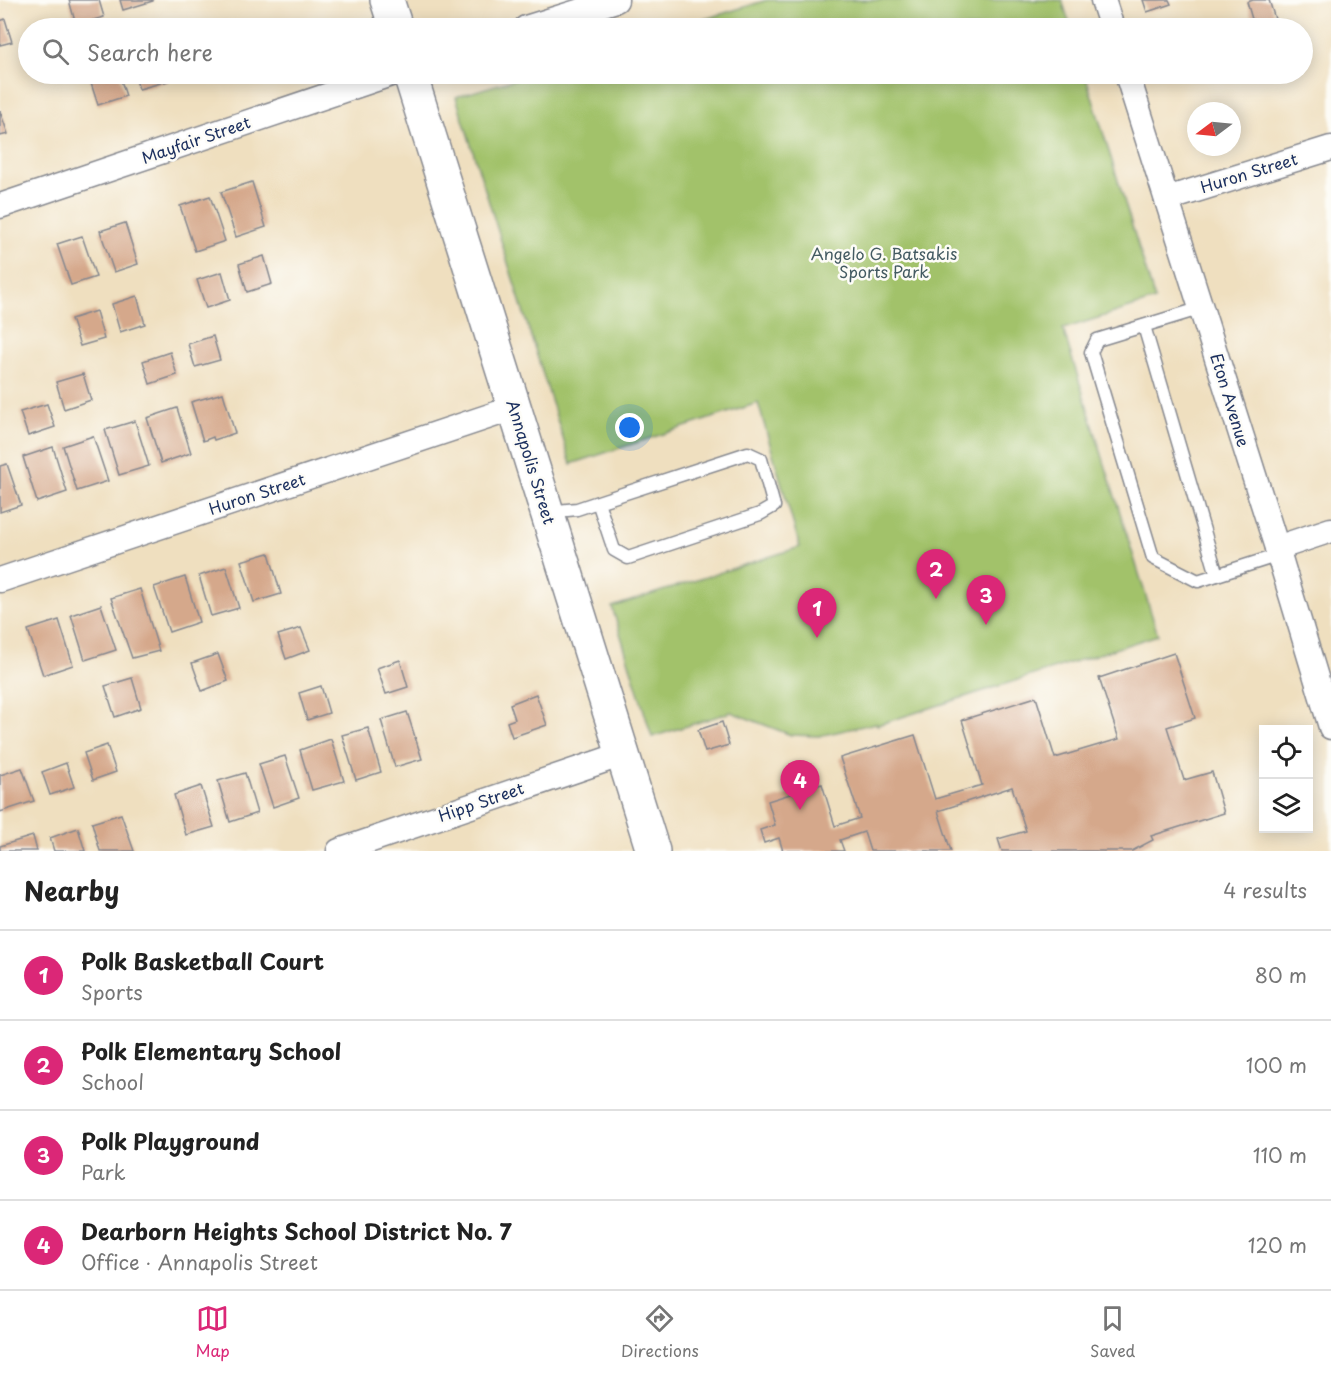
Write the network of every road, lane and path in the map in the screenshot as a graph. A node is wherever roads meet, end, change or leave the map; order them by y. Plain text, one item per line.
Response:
1 (387, 0) edge
2 (616, 0) edge
3 (1103, 0) edge
4 (393, 18) edge
5 (558, 18) edge
6 (1109, 18) edge
7 (361, 84) edge
8 (413, 84) edge
9 (1129, 84) edge
10 (1331, 148) edge
11 (1167, 199) junction
12 (0, 206) edge
13 (1202, 308) junction
14 (1144, 326) junction
15 (514, 408) junction
16 (598, 502) junction
17 (547, 512) junction
18 (1331, 530) edge
19 (1278, 551) junction
20 (1217, 575) junction
21 (0, 580) edge
22 (1331, 727) edge
23 (623, 753) junction
24 (339, 851) edge
25 (653, 851) edge

1 - 4 street
2 - 5 street
3 - 6 street
7 - 12 street, Mayfair Street
8 - 15 street, Annapolis Street
9 - 11 street, Eton Avenue
10 - 11 street, Huron Street
11 - 13 street, Eton Avenue
13 - 14 lane
13 - 19 street, Eton Avenue
14 - 20 lane
14 - 20 lane
15 - 17 street, Annapolis Street
15 - 21 street, Huron Street
16 - 16 lane
16 - 17 lane
17 - 23 street, Annapolis Street
18 - 19 street
19 - 20 lane
19 - 22 street, Eton Avenue
23 - 24 street, Hipp Street
23 - 25 street, Annapolis Street

